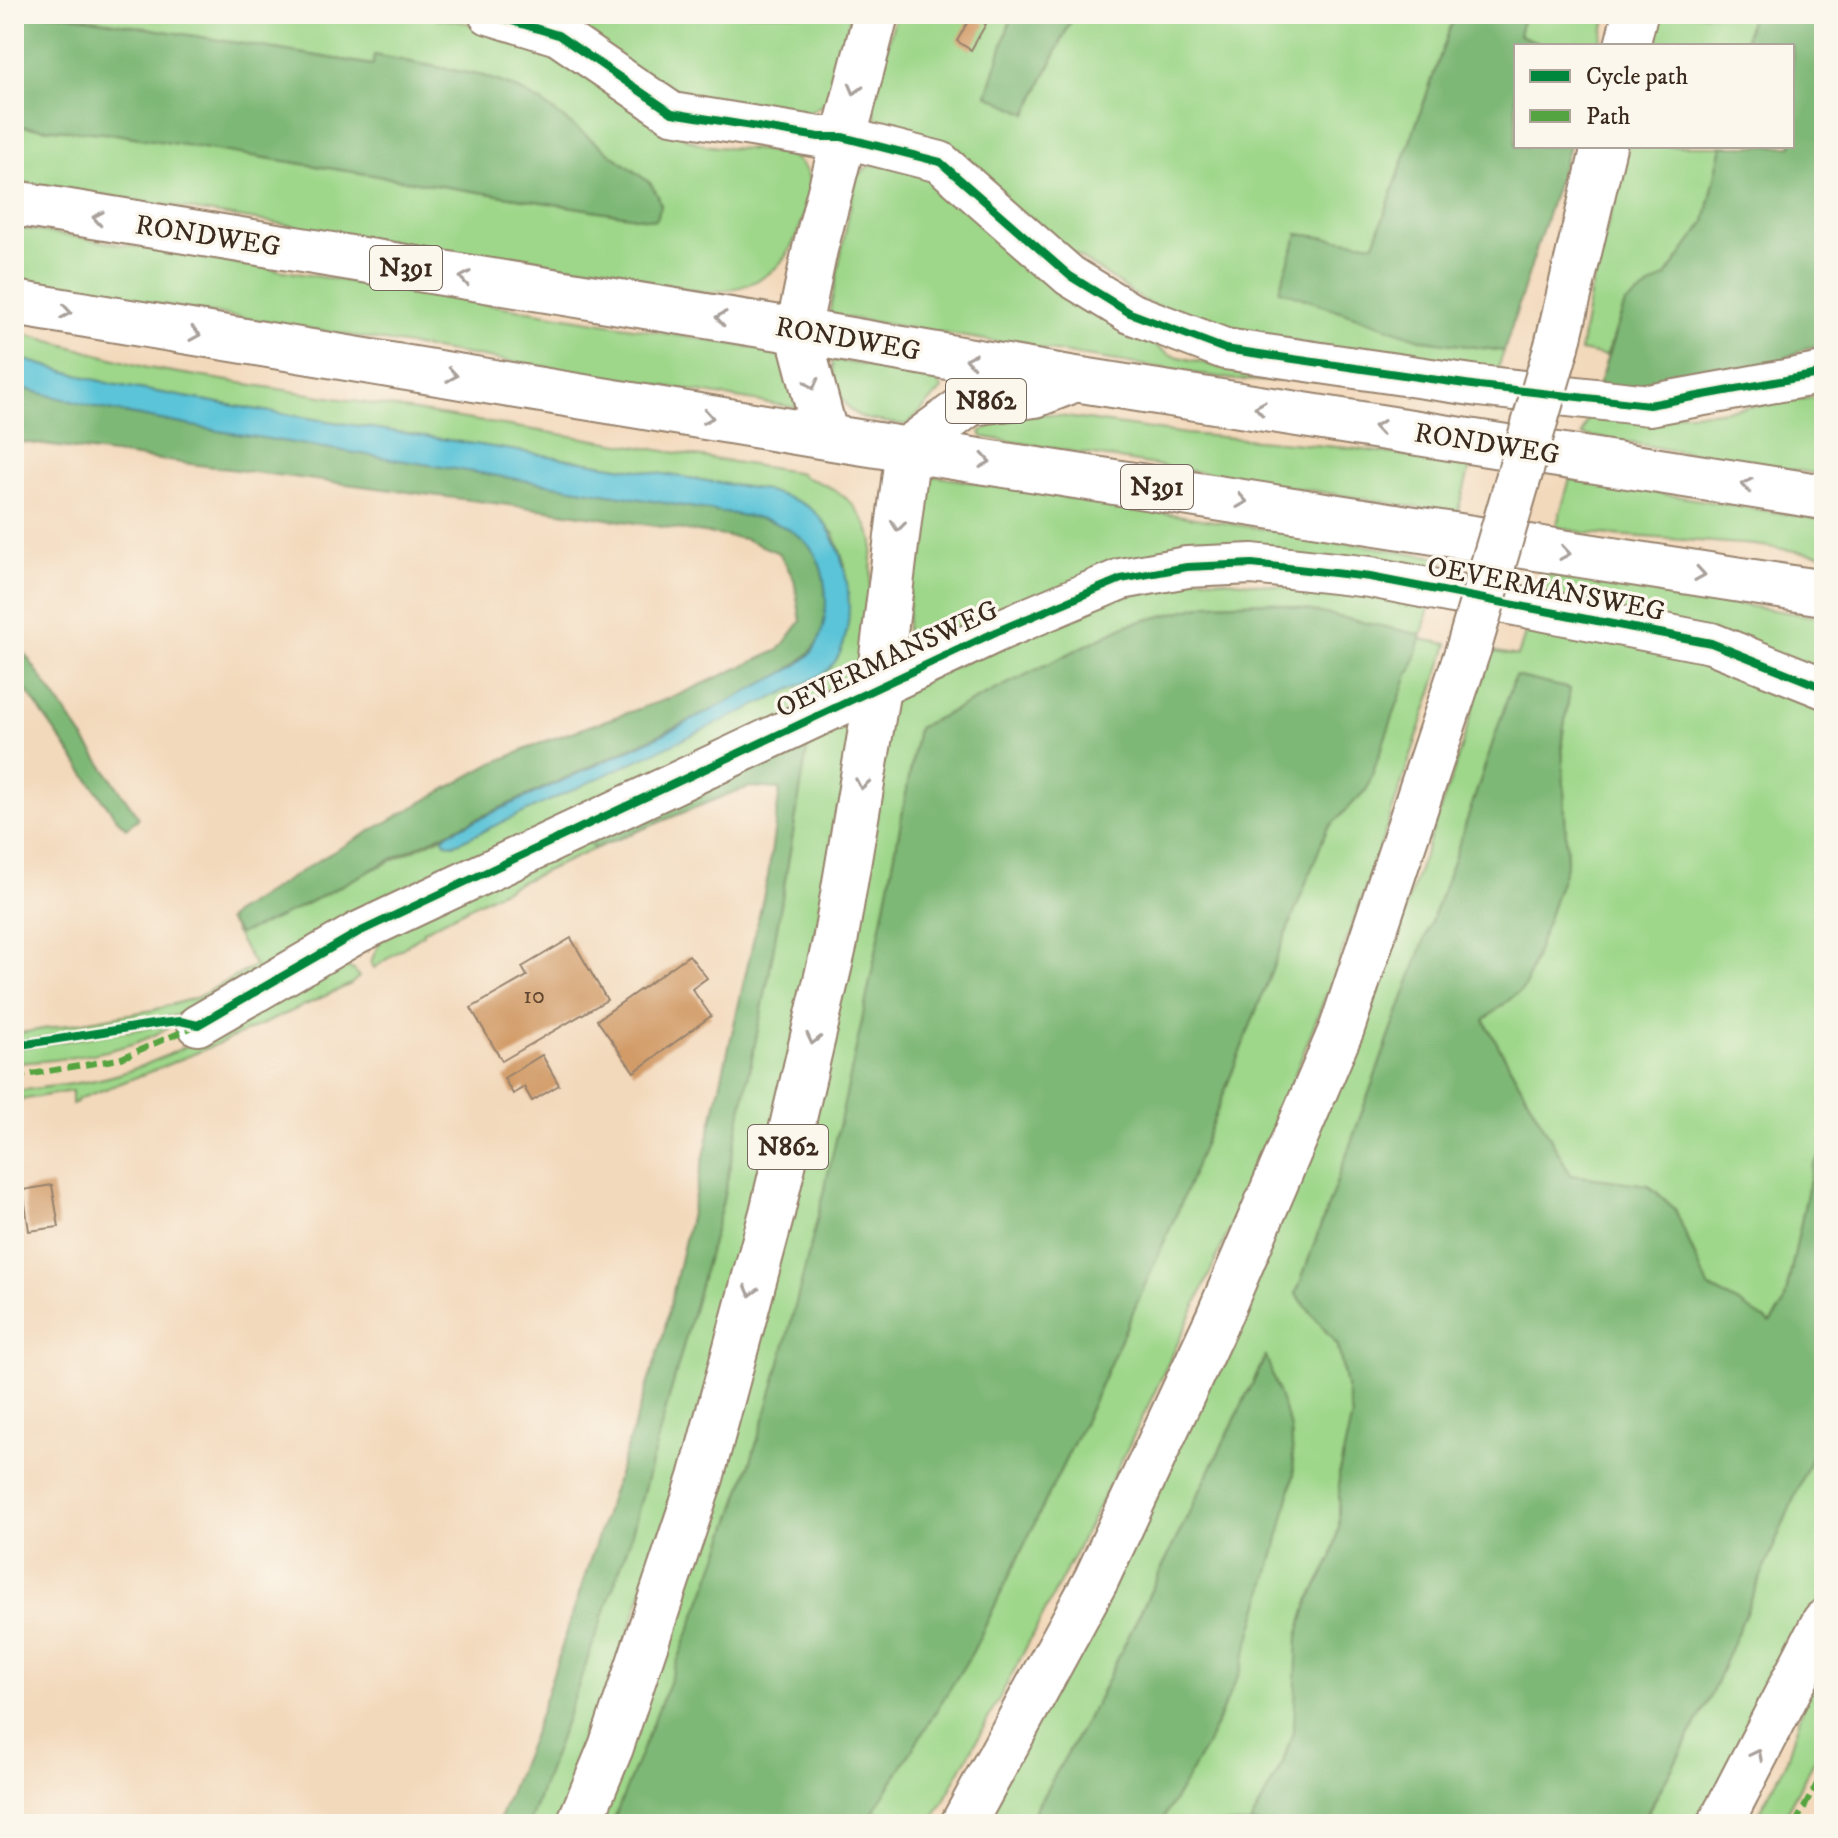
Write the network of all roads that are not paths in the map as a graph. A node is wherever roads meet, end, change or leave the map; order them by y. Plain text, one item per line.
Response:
1 (489, 14) edge
2 (876, 14) edge
3 (1635, 14) edge
4 (1628, 44) edge
5 (842, 137) junction
6 (1604, 148) edge
7 (14, 203) edge
8 (14, 303) edge
9 (798, 331) junction
10 (1824, 373) edge
11 (1075, 379) junction
12 (826, 437) junction
13 (908, 449) junction
14 (1824, 497) edge
15 (1824, 593) edge
16 (878, 688) junction
17 (1824, 688) edge
18 (198, 1025) dead end
19 (1824, 1622) edge
20 (579, 1824) edge
21 (963, 1824) edge
22 (1720, 1824) edge

1 - 5 street
2 -> 5 main road
3 - 4 main road
5 - 9 main road
5 - 10 street
6 - 21 main road, bridge
9 -> 7 main road, RONDWEG / N391
8 -> 12 main road, N391
11 -> 9 main road, RONDWEG / N391
9 -> 12 main road
11 - 13 main road, N862
14 -> 11 main road, RONDWEG / N391
12 - 13 main road, N391
13 -> 15 main road, N391
13 -> 16 main road, N862
16 - 17 street, OEVERMANSWEG
16 - 18 street, OEVERMANSWEG
16 -> 20 main road, N862
22 -> 19 main road

